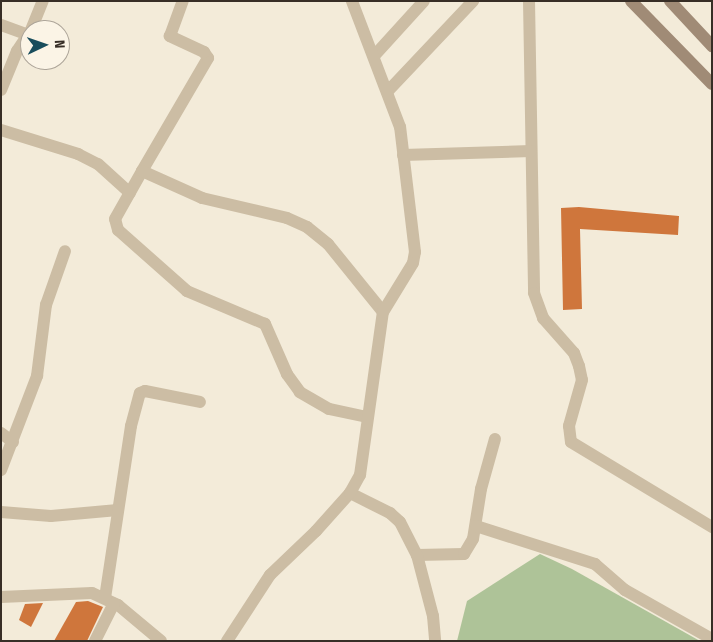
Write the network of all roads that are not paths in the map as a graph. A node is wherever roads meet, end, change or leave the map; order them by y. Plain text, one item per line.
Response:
1 (43, 1) edge
2 (183, 1) edge
3 (352, 1) edge
4 (424, 1) edge
5 (473, 1) edge
6 (529, 1) edge
7 (631, 1) edge
8 (670, 1) edge
9 (35, 20) edge
10 (1, 25) edge
11 (20, 30) edge
12 (712, 46) edge
13 (20, 52) edge
14 (374, 56) junction
15 (712, 84) edge
16 (1, 90) edge
17 (388, 91) junction
18 (1, 130) edge
19 (532, 151) junction
20 (403, 155) junction
21 (142, 171) junction
22 (130, 193) junction
23 (65, 251) dead end
24 (382, 312) junction
25 (200, 402) dead end
26 (367, 417) junction
27 (1, 433) edge
28 (495, 439) dead end
29 (13, 442) junction
30 (1, 470) edge
31 (350, 493) junction
32 (118, 510) junction
33 (1, 512) edge
34 (476, 526) junction
35 (712, 527) edge
36 (417, 555) junction
37 (1, 597) edge
38 (109, 600) junction
39 (712, 639) edge
40 (95, 641) edge
41 (161, 641) edge
42 (227, 641) edge
43 (435, 641) edge

1 - 9 street
2 - 21 street
3 - 14 street
4 - 14 street
5 - 17 street
6 - 19 street
7 - 15 street
8 - 12 street
10 - 11 street
13 - 16 street
14 - 17 street
17 - 20 street
18 - 22 street
19 - 20 street
19 - 35 street
20 - 24 street
21 - 22 street
21 - 24 street
22 - 26 street
23 - 29 street
24 - 26 street
25 - 32 street
26 - 31 street
27 - 29 street
28 - 34 street
29 - 30 street
31 - 36 street
31 - 42 street
32 - 33 street
32 - 38 street
34 - 36 street
34 - 39 street
36 - 43 street
37 - 38 street
38 - 40 street
38 - 41 street

